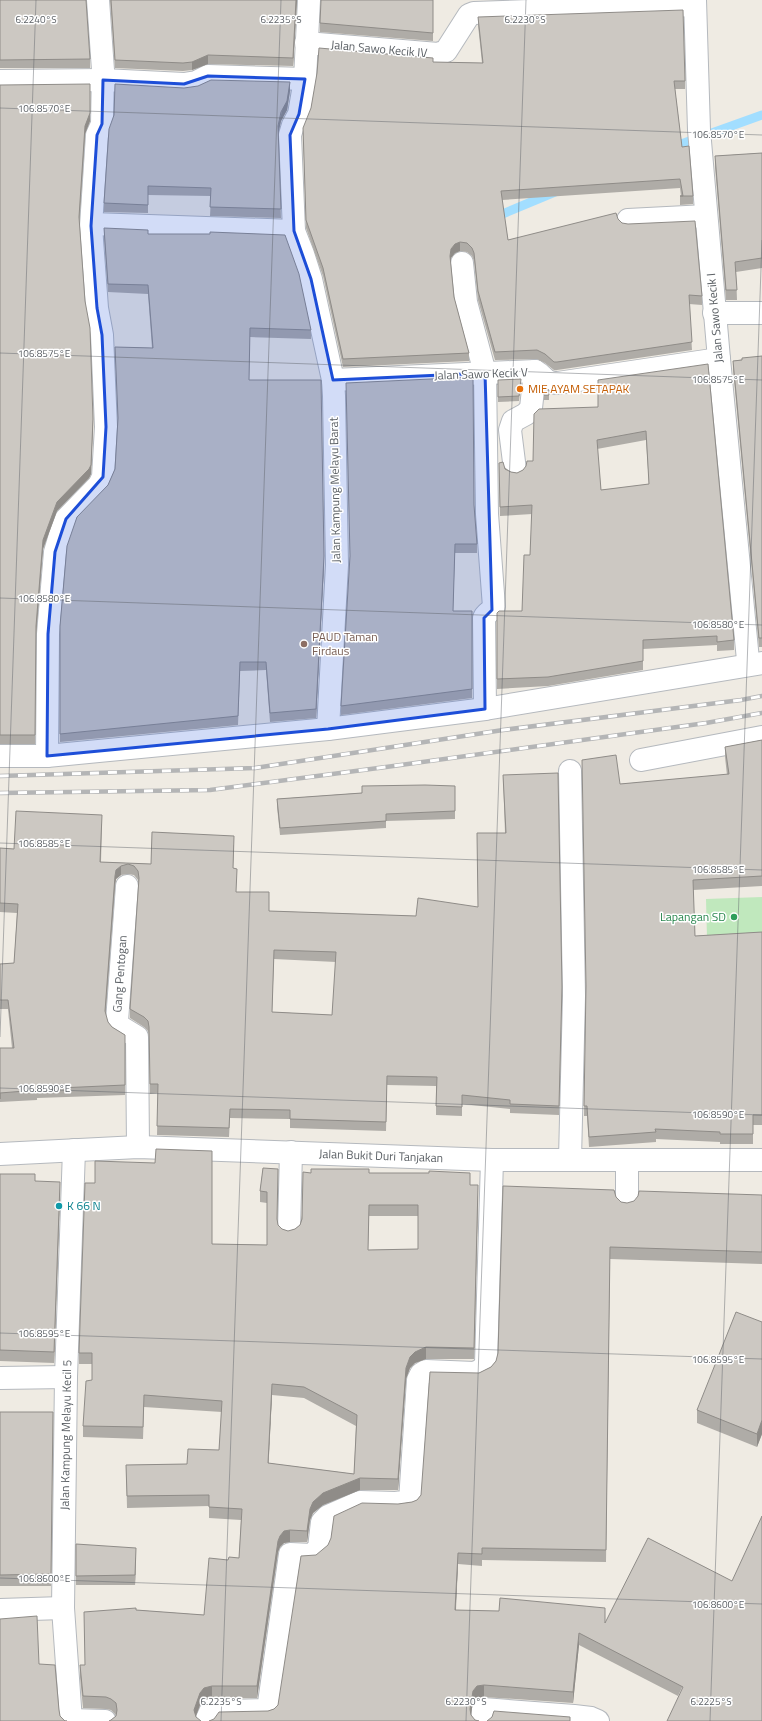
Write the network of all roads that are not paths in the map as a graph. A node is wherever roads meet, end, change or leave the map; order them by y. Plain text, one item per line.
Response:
1 (98, 0) edge
2 (309, 0) edge
3 (695, 3) edge
4 (572, 5) edge
5 (306, 43) junction
6 (305, 79) junction
7 (103, 80) junction
8 (0, 81) edge
9 (706, 216) junction
10 (628, 220) dead end
11 (92, 231) junction
12 (297, 240) junction
13 (462, 263) dead end
14 (714, 313) junction
15 (762, 313) edge
16 (719, 359) junction
17 (535, 371) junction
18 (485, 373) junction
19 (333, 380) junction
20 (515, 470) dead end
21 (755, 661) edge
22 (485, 709) junction
23 (328, 729) junction
24 (762, 737) edge
25 (0, 756) edge
26 (46, 756) junction
27 (641, 760) dead end
28 (570, 771) dead end
29 (127, 886) dead end
30 (138, 1147) junction
31 (74, 1150) junction
32 (291, 1152) junction
33 (0, 1154) edge
34 (570, 1159) junction
35 (492, 1160) junction
36 (762, 1160) edge
37 (627, 1161) junction
38 (627, 1202) edge
39 (289, 1230) edge
40 (66, 1377) junction
41 (0, 1378) edge
42 (63, 1608) junction
43 (0, 1610) edge
44 (71, 1721) edge
45 (105, 1721) edge
46 (206, 1721) edge
47 (482, 1721) edge
48 (598, 1721) edge

1 - 7 street
2 - 5 street, Jalan Kampung Melayu Barat
3 - 4 street, Jalan Sawo Kecik IV
3 - 9 street, Jalan Sawo Kecik I
4 - 5 street, Jalan Sawo Kecik IV
5 - 6 street, Jalan Kampung Melayu Barat
6 - 7 street
6 - 12 street, Jalan Kampung Melayu Barat
7 - 8 street
7 - 11 street
9 - 10 street
9 - 14 street, Jalan Sawo Kecik I
11 - 12 street
11 - 26 street
12 - 19 street, Jalan Kampung Melayu Barat
13 - 18 street
14 - 15 street
14 - 16 street, Jalan Sawo Kecik I
16 - 17 street, Jalan Sawo Kecik V
16 - 21 street, Jalan Sawo Kecik I
17 - 18 street, Jalan Sawo Kecik V
17 - 20 street
18 - 19 street, Jalan Sawo Kecik V
18 - 22 street
19 - 23 street, Jalan Kampung Melayu Barat
21 - 22 street
22 - 23 street
23 - 26 street
24 - 27 street
25 - 26 street
28 - 34 street
29 - 30 street, Gang Pentogan
30 - 31 street, Jalan Bukit Duri Tanjakan
30 - 32 street, Jalan Bukit Duri Tanjakan
31 - 33 street, Jalan Bukit Duri Tanjakan
31 - 40 street, Jalan Kampung Melayu Kecil 5
32 - 35 street, Jalan Bukit Duri Tanjakan
32 - 39 street
34 - 35 street, Jalan Bukit Duri Tanjakan
34 - 37 street, Jalan Bukit Duri Tanjakan
35 - 46 street
36 - 37 street, Jalan Bukit Duri Tanjakan
37 - 38 street
40 - 41 street
40 - 42 street, Jalan Kampung Melayu Kecil 5
42 - 43 street
42 - 44 street, Jalan Kampung Melayu Kecil 5
44 - 45 street
47 - 48 street

